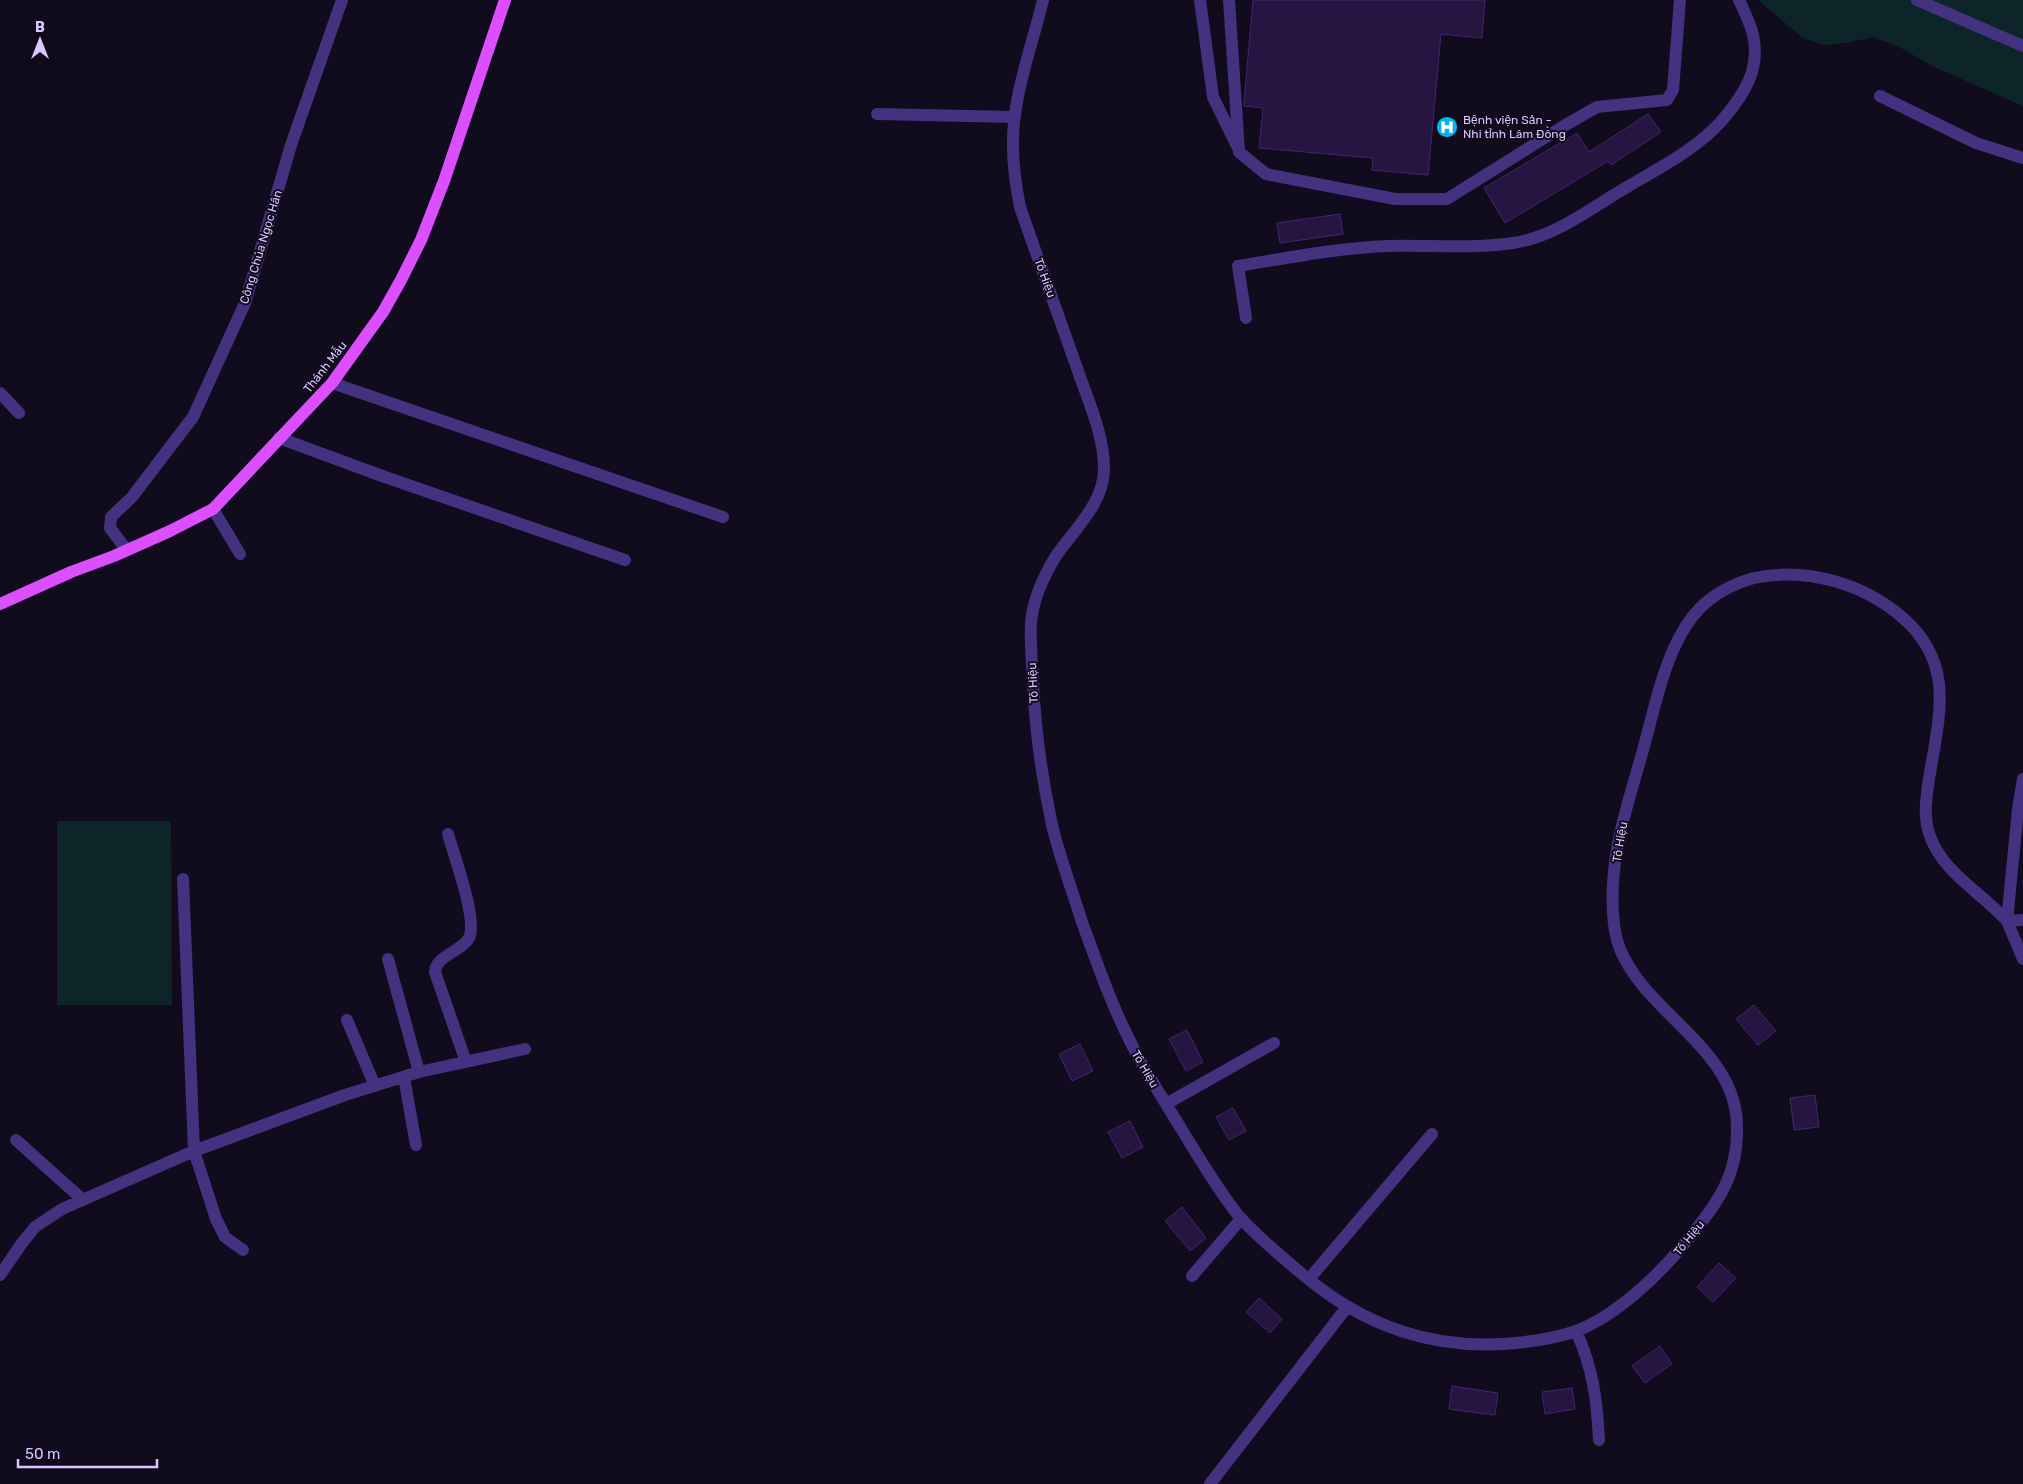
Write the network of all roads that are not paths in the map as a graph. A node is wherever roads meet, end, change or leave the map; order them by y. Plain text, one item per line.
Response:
1 (342, 0) edge
2 (505, 0) edge
3 (1043, 0) edge
4 (1200, 0) edge
5 (1230, 0) edge
6 (1680, 0) edge
7 (1739, 0) edge
8 (1917, 0) edge
9 (2023, 46) edge
10 (1880, 96) dead end
11 (877, 114) dead end
12 (1016, 117) junction
13 (1240, 152) junction
14 (2023, 158) edge
15 (1246, 318) dead end
16 (332, 383) junction
17 (0, 393) edge
18 (19, 413) dead end
19 (279, 438) junction
20 (213, 509) junction
21 (723, 516) dead end
22 (126, 549) junction
23 (240, 554) dead end
24 (625, 560) dead end
25 (0, 604) edge
26 (2023, 780) edge
27 (448, 834) dead end
28 (183, 879) dead end
29 (2023, 920) edge
30 (2007, 921) junction
31 (388, 959) dead end
32 (2023, 959) edge
33 (347, 1020) dead end
34 (1274, 1043) dead end
35 (525, 1049) dead end
36 (466, 1062) junction
37 (419, 1072) junction
38 (404, 1077) junction
39 (376, 1086) junction
40 (1166, 1104) junction
41 (1432, 1134) dead end
42 (16, 1140) dead end
43 (416, 1145) dead end
44 (194, 1151) junction
45 (83, 1200) junction
46 (1241, 1218) junction
47 (243, 1250) dead end
48 (0, 1275) edge
49 (1192, 1276) dead end
50 (1308, 1279) junction
51 (1347, 1307) junction
52 (1576, 1331) junction
53 (1599, 1440) dead end
54 (1210, 1484) edge

1 - 22 street, Công Chúa Ngọc Hân
2 - 16 main road, Thánh Mẫu
3 - 12 street, Tô Hiệu
4 - 13 street
5 - 13 street
6 - 13 street
7 - 15 street
8 - 9 street
10 - 14 street
11 - 12 street
12 - 40 street, Tô Hiệu
16 - 19 main road, Thánh Mẫu
16 - 21 street
17 - 18 street
19 - 20 main road, Thánh Mẫu
19 - 24 street
20 - 22 main road, Thánh Mẫu
20 - 23 street
22 - 25 main road, Thánh Mẫu
26 - 30 street
27 - 36 street
28 - 44 street
29 - 30 street
30 - 32 street
30 - 52 street, Tô Hiệu
31 - 37 street
33 - 39 street
34 - 40 street
35 - 36 street
36 - 37 street
37 - 38 street
38 - 39 street
38 - 43 street
39 - 44 street
40 - 46 street, Tô Hiệu
41 - 50 street
42 - 45 street
44 - 45 street
44 - 47 street
45 - 48 street
46 - 49 street
46 - 50 street, Tô Hiệu
50 - 51 street, Tô Hiệu
51 - 52 street, Tô Hiệu
51 - 54 street
52 - 53 street

